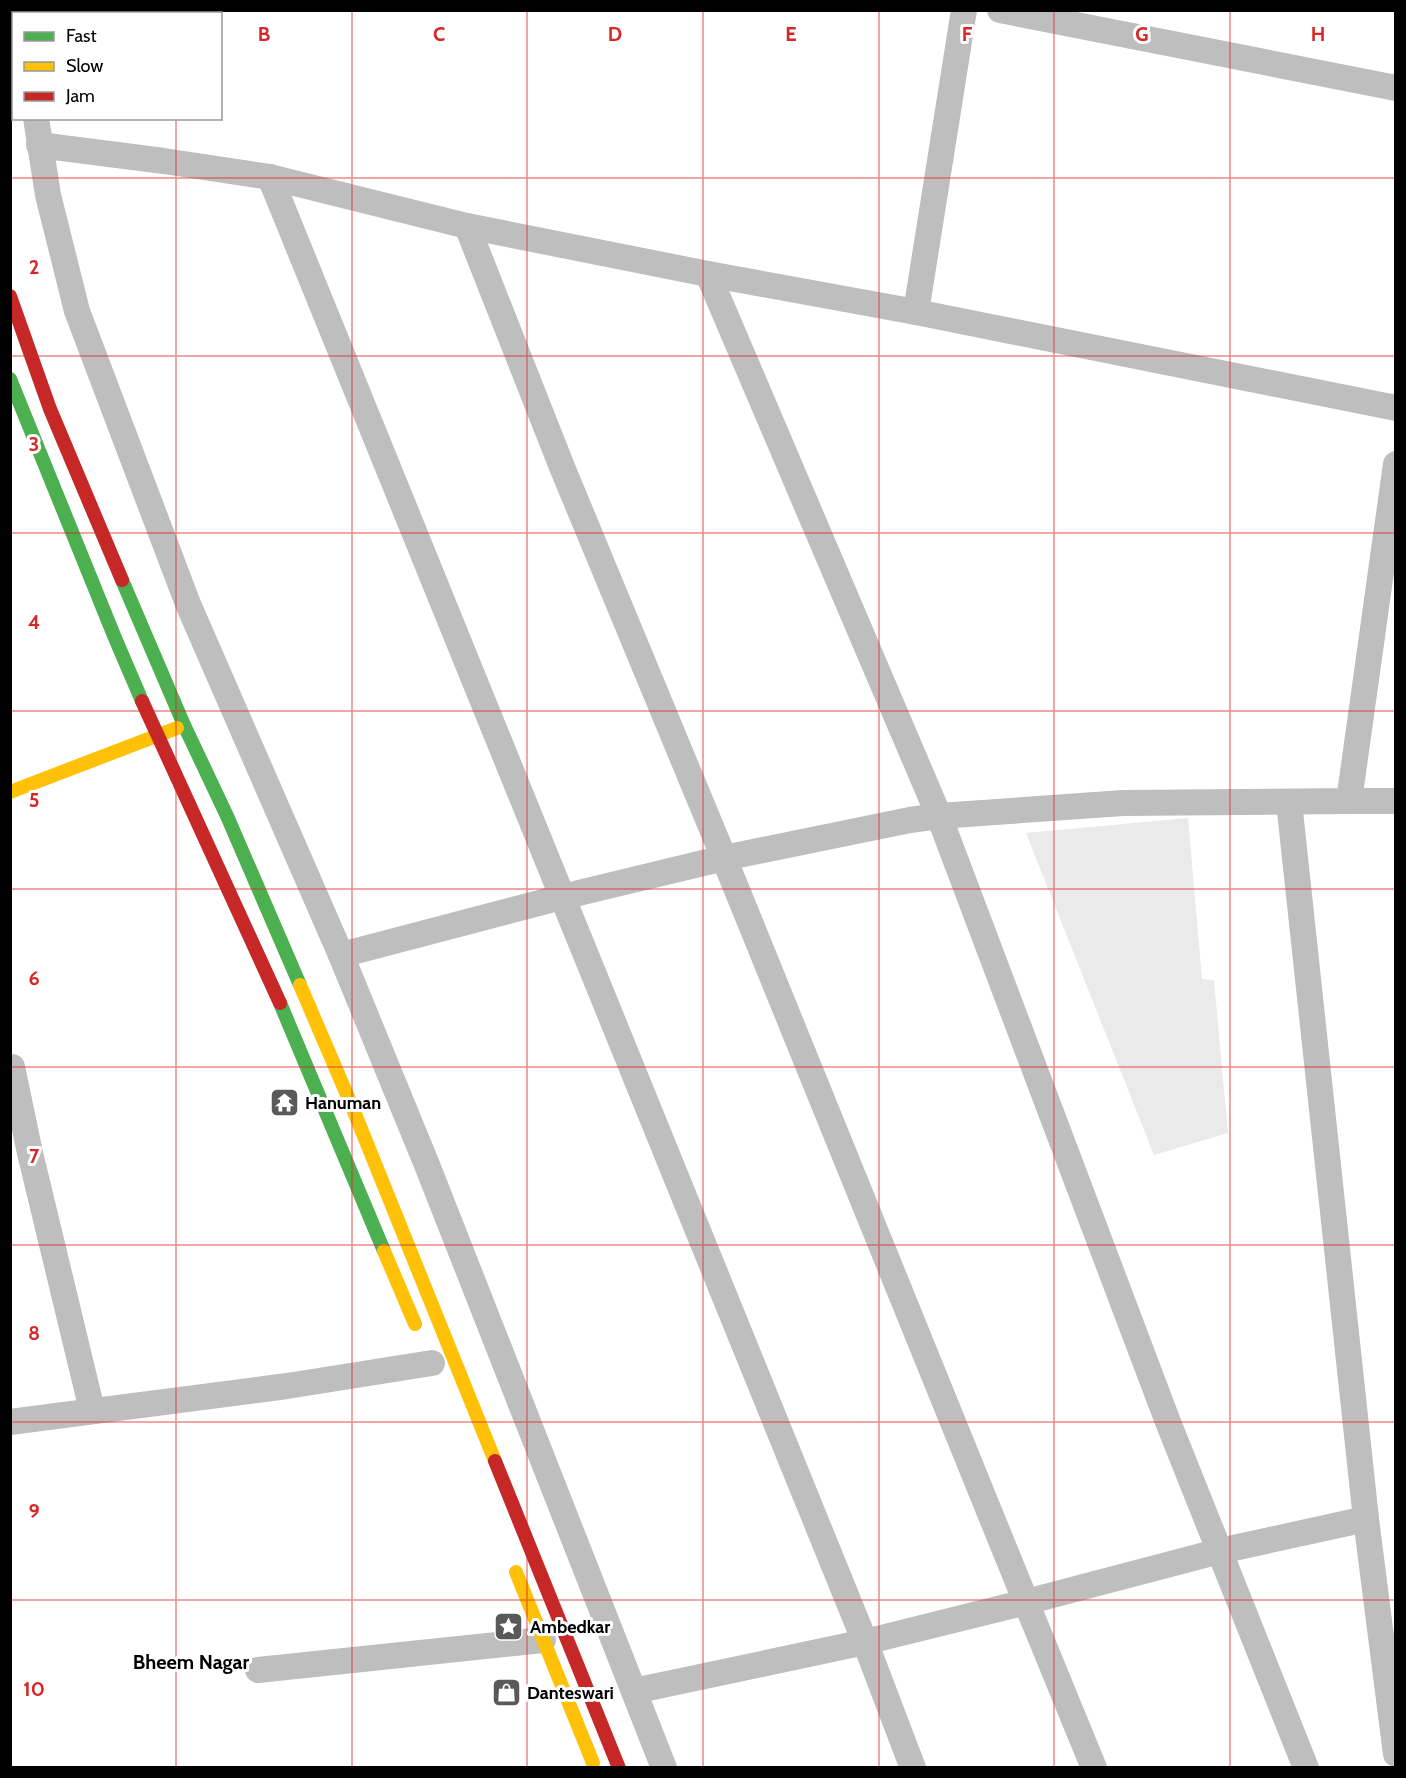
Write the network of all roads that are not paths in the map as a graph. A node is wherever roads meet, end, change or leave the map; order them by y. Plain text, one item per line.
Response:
1 (964, 10) edge
2 (1000, 10) edge
3 (1395, 88) edge
4 (36, 120) edge
5 (39, 145) junction
6 (270, 177) junction
7 (467, 226) junction
8 (708, 274) junction
9 (10, 296) edge
10 (916, 312) junction
11 (10, 379) edge
12 (1395, 408) edge
13 (1395, 464) edge
14 (184, 725) junction
15 (158, 735) junction
16 (10, 792) edge
17 (1349, 801) junction
18 (1395, 801) edge
19 (1289, 802) junction
20 (939, 816) junction
21 (724, 858) junction
22 (561, 897) junction
23 (341, 955) junction
24 (12, 1068) dead end
25 (20, 1155) edge
26 (418, 1331) dead end
27 (432, 1363) dead end
28 (92, 1410) junction
29 (10, 1422) edge
30 (1366, 1519) junction
31 (1220, 1551) junction
32 (512, 1562) dead end
33 (1026, 1602) junction
34 (543, 1640) junction
35 (865, 1642) junction
36 (258, 1670) dead end
37 (634, 1692) junction
38 (1395, 1754) edge
39 (595, 1767) edge
40 (619, 1767) edge
41 (664, 1767) edge
42 (913, 1767) edge
43 (1094, 1767) edge
44 (1306, 1767) edge

1 - 10 street
2 - 3 street
4 - 5 street
5 - 6 street
5 - 23 street
6 - 7 street
6 - 22 street
7 - 8 street
7 - 21 street
8 - 10 street
8 - 20 street
9 - 14 main road
10 - 12 street
11 - 15 main road
13 - 17 street
14 - 15 main road
14 - 40 main road
15 - 16 main road
15 - 26 main road
17 - 18 street
17 - 19 street
19 - 20 street
19 - 30 street
20 - 21 street
20 - 31 street
21 - 22 street
21 - 33 street
22 - 23 street
22 - 35 street
23 - 37 street
24 - 25 street
25 - 28 street
27 - 28 street
28 - 29 street
30 - 31 street
30 - 38 street
31 - 33 street
31 - 44 street
32 - 34 main road
33 - 35 street
33 - 43 street
34 - 36 street
34 - 39 main road
35 - 37 street
35 - 42 street
37 - 41 street

